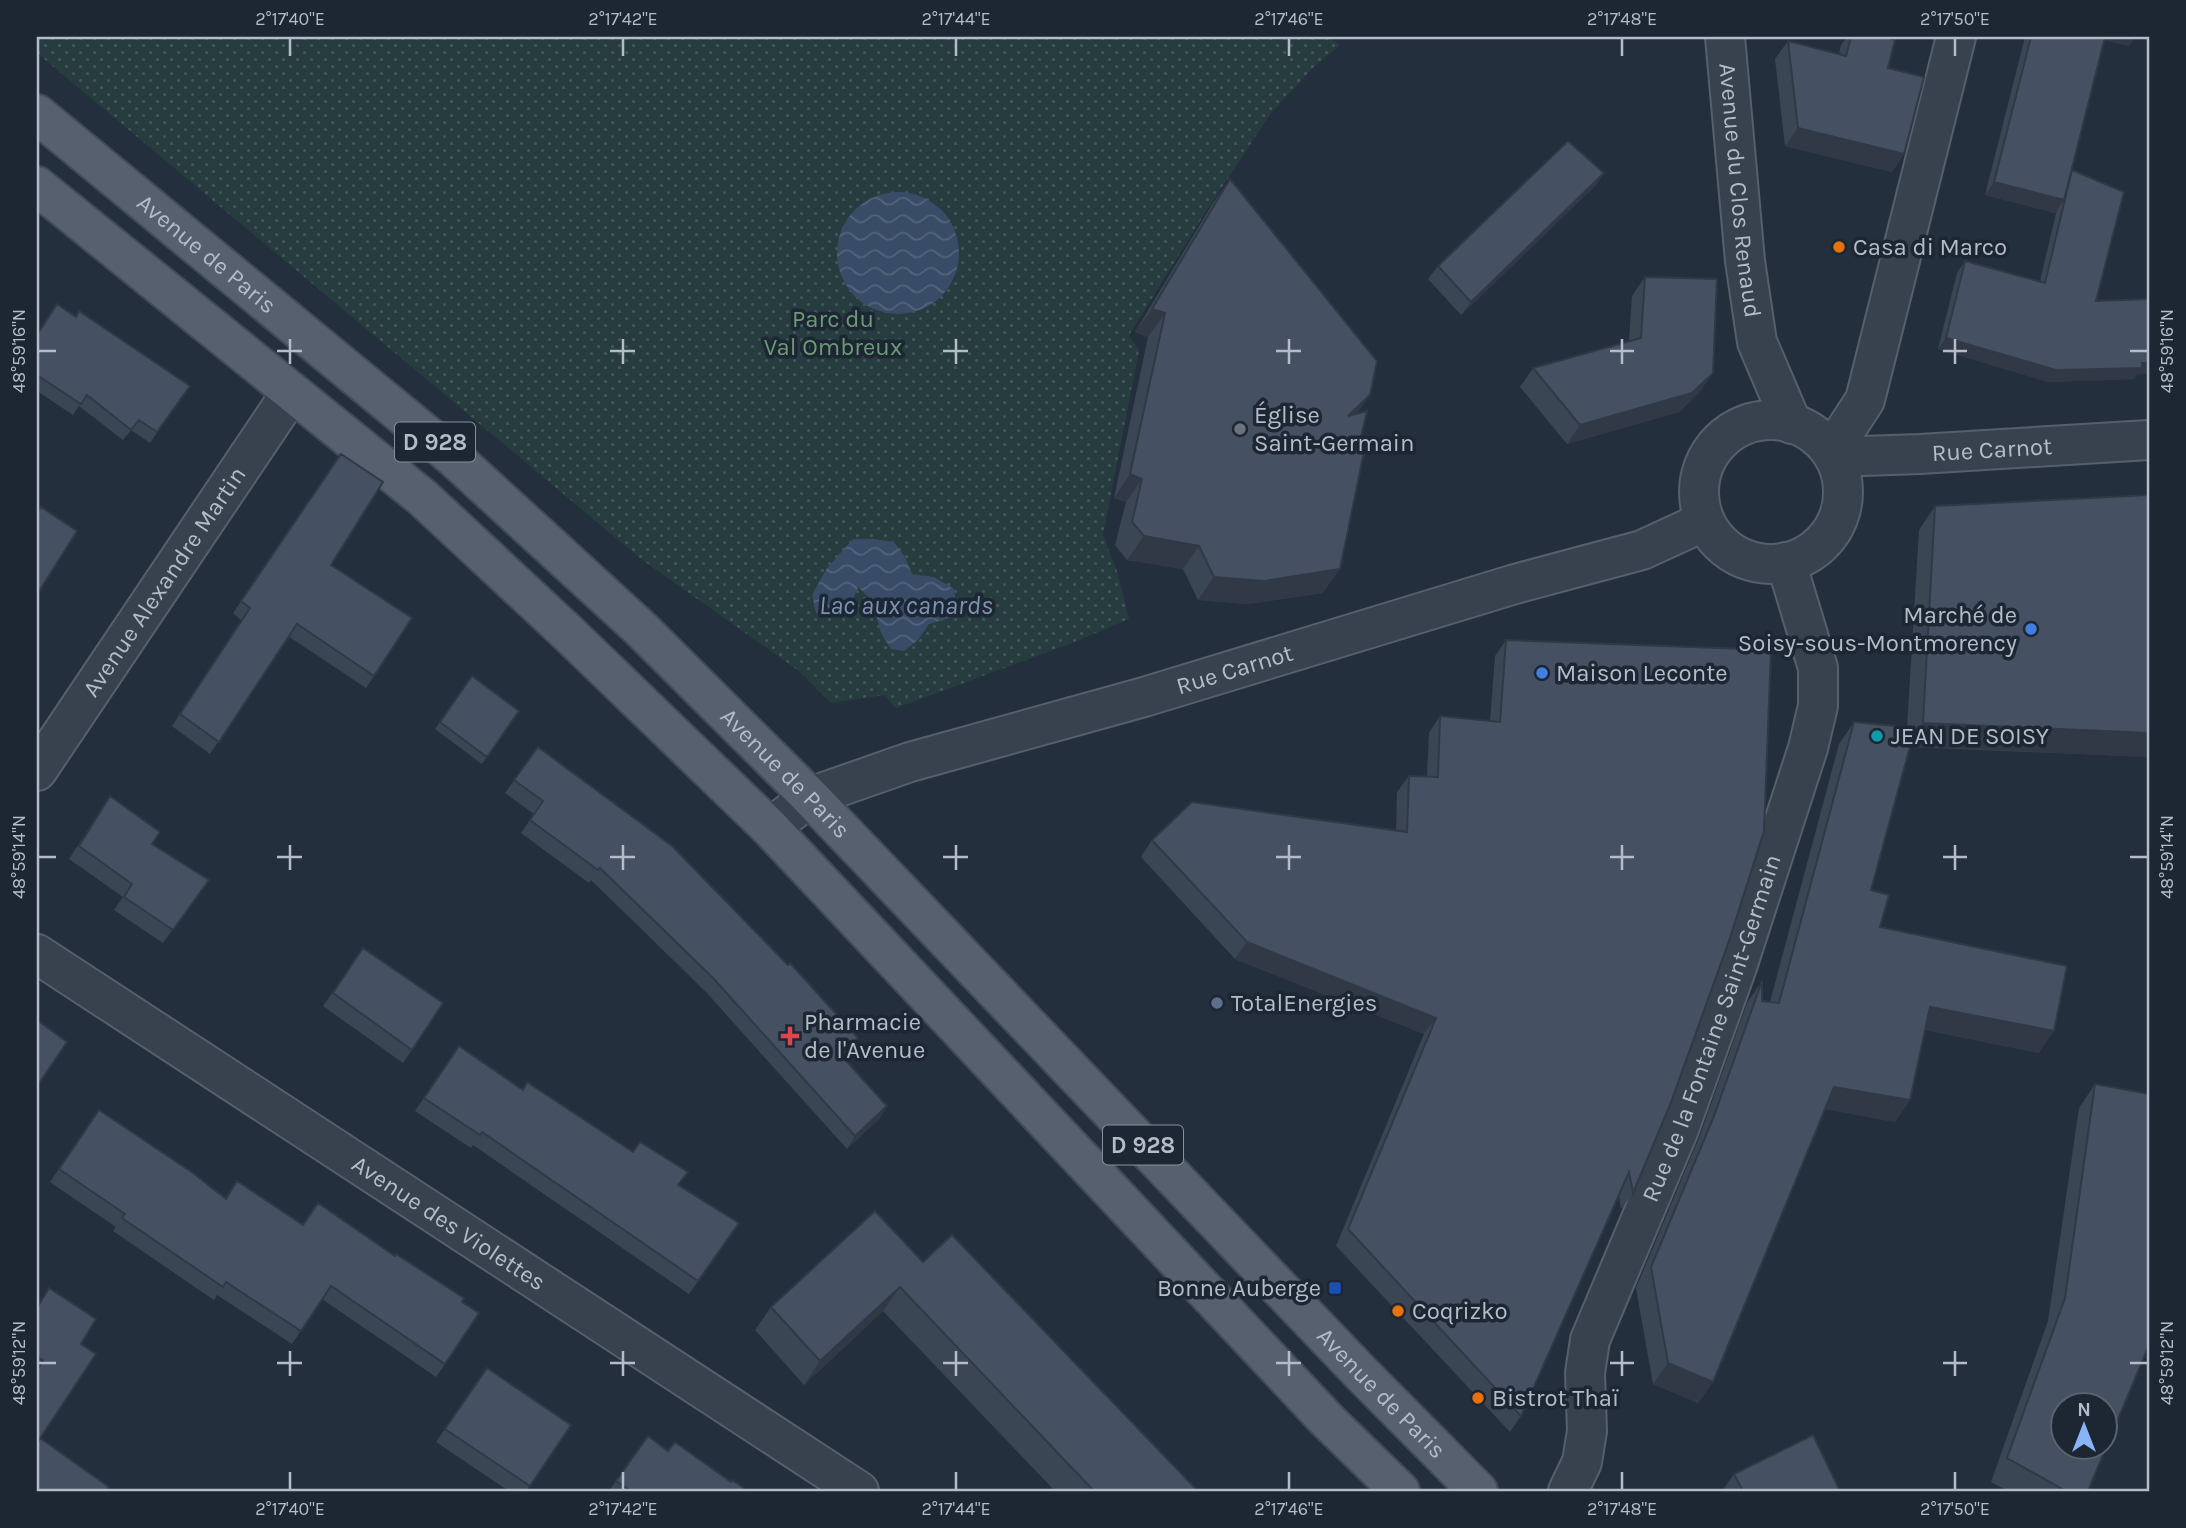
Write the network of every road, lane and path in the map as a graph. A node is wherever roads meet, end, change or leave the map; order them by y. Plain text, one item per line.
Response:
1 (1725, 37) edge
2 (1956, 37) edge
3 (37, 114) edge
4 (37, 186) edge
5 (1757, 342) junction
6 (291, 393) junction
7 (1747, 424) junction
8 (1792, 424) junction
9 (2149, 440) edge
10 (1832, 454) junction
11 (1705, 521) junction
12 (1786, 562) junction
13 (37, 771) edge
14 (810, 797) junction
15 (769, 828) junction
16 (37, 954) edge
17 (859, 1491) edge
18 (1400, 1491) edge
19 (1478, 1491) edge
20 (1568, 1491) edge

1 - 5 street, Avenue du Clos Renaud
2 - 10 street
3 - 14 main road, Avenue de Paris / D 928
4 - 6 main road, Avenue de Paris / D 928
5 - 7 street
5 - 8 street
6 - 13 street, Avenue Alexandre Martin
6 - 15 main road, Avenue de Paris / D 928
7 - 8 street
7 - 11 street
8 - 10 street
9 - 10 street, Rue Carnot
10 - 12 street
11 - 12 street
11 - 14 street, Rue Carnot
12 - 20 street, Rue de la Fontaine Saint-Germain
14 - 15 street, Rue Carnot
14 - 19 main road, Avenue de Paris / D 928
15 - 18 main road, Avenue de Paris / D 928
16 - 17 street, Avenue des Violettes

